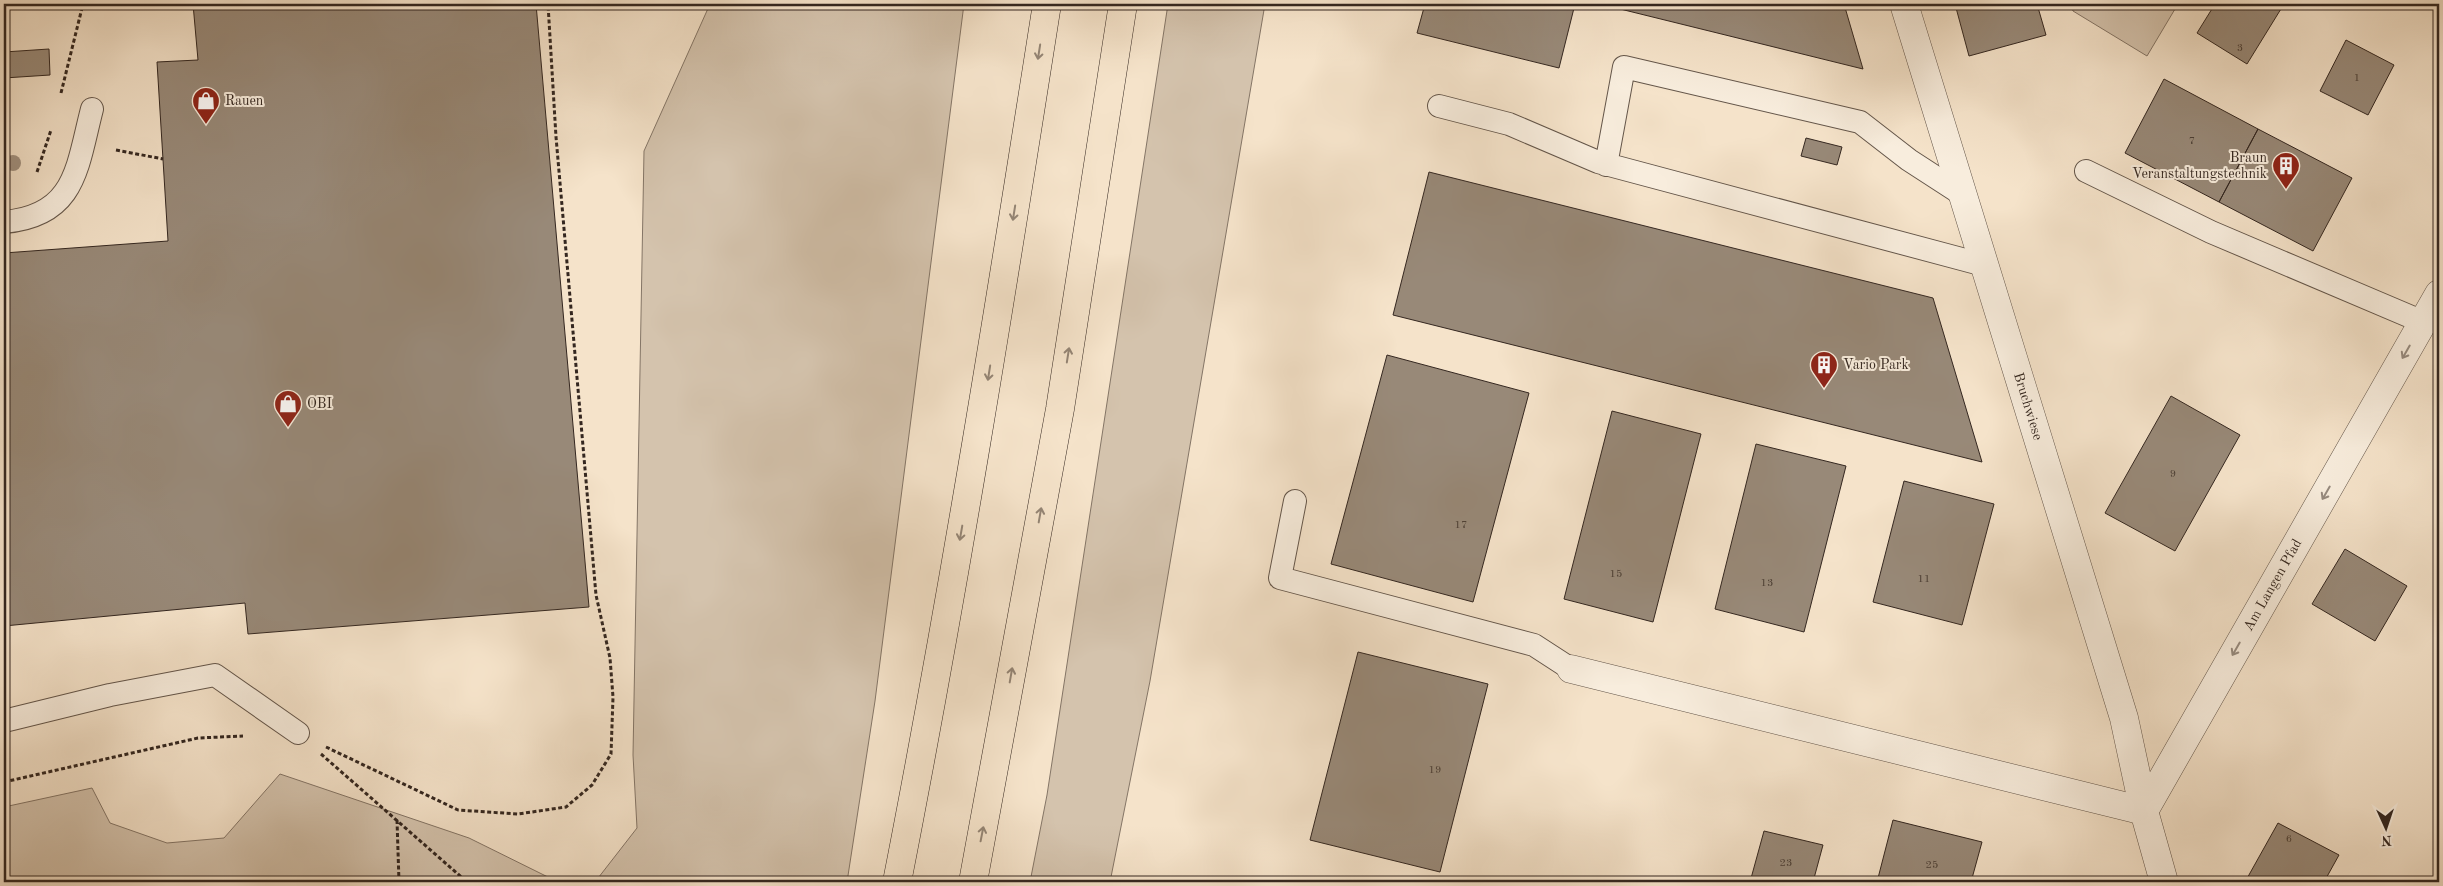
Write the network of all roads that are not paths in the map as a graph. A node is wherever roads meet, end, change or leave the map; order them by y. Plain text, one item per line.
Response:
1 (1046, 4) edge
2 (1123, 4) edge
3 (1904, 4) edge
4 (1439, 106) dead end
5 (92, 109) dead end
6 (1606, 164) junction
7 (2086, 171) dead end
8 (1963, 195) junction
9 (4, 222) edge
10 (1984, 265) junction
11 (2439, 294) edge
12 (2423, 322) junction
13 (1295, 501) dead end
14 (1572, 670) joint
15 (4, 721) edge
16 (298, 734) road end
17 (2144, 812) junction
18 (897, 882) edge
19 (973, 882) edge
20 (2164, 882) edge

1 -> 18 highway
19 -> 2 highway
3 - 8 street, Bruchwiese
4 - 6 lane
5 - 9 lane
6 - 8 lane
6 - 10 lane
7 - 12 lane
8 - 10 street, Bruchwiese
10 - 17 street, Bruchwiese
11 - 12 street, Am Langen Pfad
12 -> 17 street, Am Langen Pfad
13 - 14 lane
14 - 17 street
15 - 16 lane
17 - 20 street

